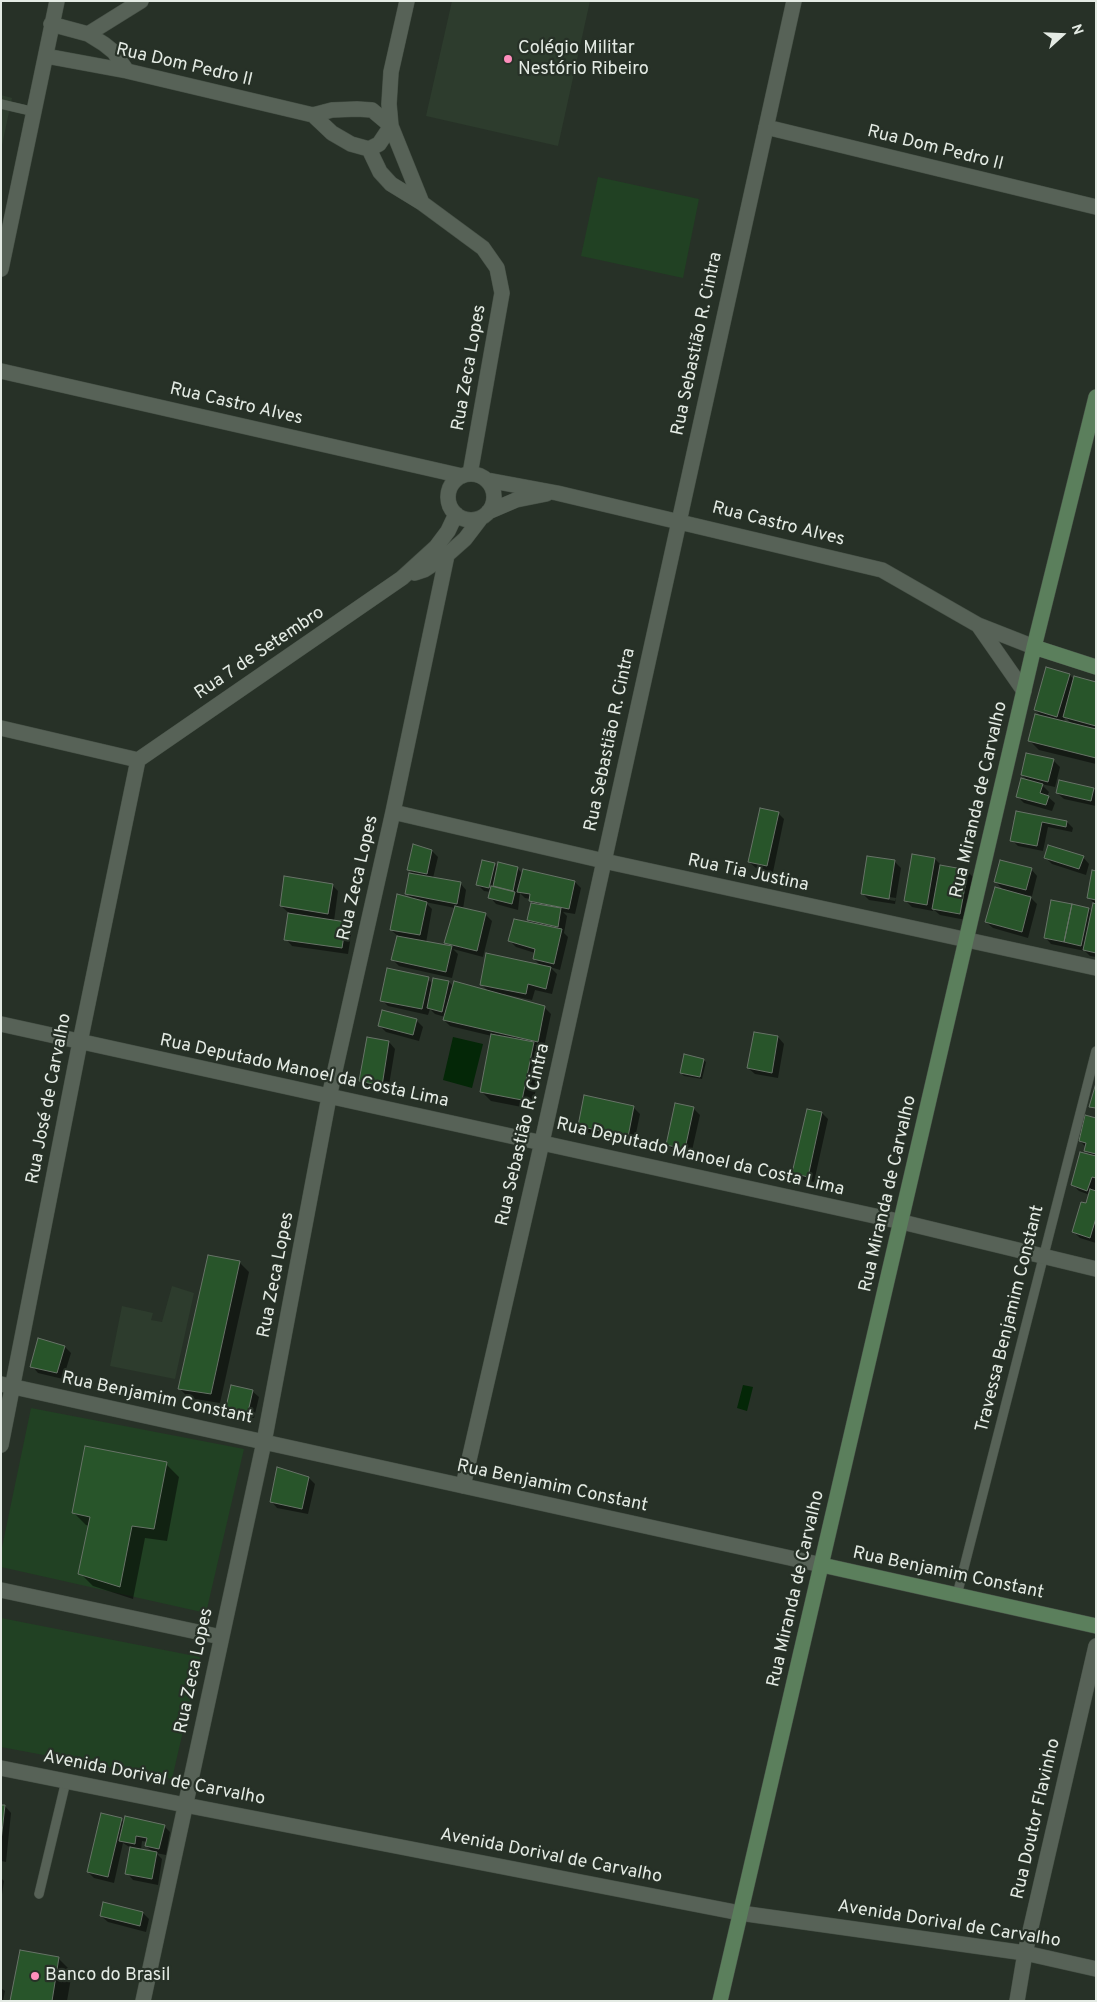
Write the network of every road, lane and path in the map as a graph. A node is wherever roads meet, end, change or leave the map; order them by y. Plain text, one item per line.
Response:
1 (57, 1) edge
2 (141, 1) edge
3 (407, 1) edge
4 (794, 1) edge
5 (51, 24) junction
6 (88, 34) junction
7 (46, 56) junction
8 (127, 71) junction
9 (1, 104) edge
10 (35, 112) junction
11 (313, 115) junction
12 (391, 126) junction
13 (766, 126) junction
14 (368, 149) junction
15 (422, 203) junction
16 (1096, 207) edge
17 (1, 269) edge
18 (1, 371) edge
19 (1096, 396) edge
20 (466, 475) junction
21 (487, 480) junction
22 (557, 493) junction
23 (456, 514) junction
24 (485, 515) junction
25 (679, 521) junction
26 (447, 555) junction
27 (402, 578) junction
28 (978, 625) junction
29 (1034, 647) junction
30 (1096, 667) edge
31 (1024, 691) junction
32 (1, 728) edge
33 (138, 760) junction
34 (393, 812) junction
35 (604, 861) junction
36 (966, 941) junction
37 (1096, 968) edge
38 (1, 1024) edge
39 (80, 1042) junction
40 (1096, 1051) edge
41 (329, 1097) junction
42 (542, 1142) junction
43 (902, 1222) junction
44 (1044, 1256) junction
45 (1096, 1269) edge
46 (7, 1385) edge
47 (264, 1442) junction
48 (1, 1445) edge
49 (463, 1486) junction
50 (822, 1565) junction
51 (1, 1590) edge
52 (957, 1595) junction
53 (1096, 1626) edge
54 (221, 1637) junction
55 (1096, 1646) edge
56 (1, 1768) edge
57 (66, 1781) junction
58 (185, 1805) junction
59 (39, 1894) dead end
60 (740, 1913) junction
61 (1025, 1953) junction
62 (1096, 1969) edge
63 (143, 2001) edge
64 (720, 2001) edge
65 (1017, 2001) edge

1 - 5 street
2 - 6 street
3 - 12 street
4 - 13 street, Rua Sebastião R. Cintra
5 - 6 street
5 - 7 street
6 - 8 street
7 - 8 street, Rua Dom Pedro II
7 - 10 street
8 - 11 street, Rua Dom Pedro II
9 - 10 lane
10 - 17 street
11 - 12 street, Rua Dom Pedro II
11 - 14 street
12 - 14 street
12 - 15 street, Rua Dom Pedro II
13 - 16 street, Rua Dom Pedro II
13 - 25 street, Rua Sebastião R. Cintra
14 - 15 street
15 - 20 street, Rua Zeca Lopes
18 - 20 street, Rua Castro Alves
19 - 29 main road, Rua Miranda de Carvalho
20 - 21 street
20 - 23 street
21 - 22 street, Rua Castro Alves
21 - 24 street
22 - 24 street, Rua Castro Alves
22 - 25 street, Rua Castro Alves
23 - 24 street
23 - 27 street, Rua 7 de Setembro
24 - 26 street, Rua 7 de Setembro
25 - 28 street, Rua Castro Alves
25 - 35 street, Rua Sebastião R. Cintra
26 - 27 street, Rua 7 de Setembro
26 - 34 street, Rua Zeca Lopes
27 - 33 street, Rua 7 de Setembro
28 - 29 street, Rua Castro Alves
28 - 31 street, Rua Castro Alves
29 - 30 main road, Rua Castro Alves
29 - 31 main road, Rua Miranda de Carvalho
31 - 36 main road, Rua Miranda de Carvalho
32 - 33 street
33 - 39 street, Rua José de Carvalho
34 - 35 street, Rua Tia Justina
34 - 41 street, Rua Zeca Lopes
35 - 36 street, Rua Tia Justina
35 - 42 street, Rua Sebastião R. Cintra
36 - 37 street, Rua Tia Justina
36 - 43 main road, Rua Miranda de Carvalho
38 - 39 street, Rua Deputado Manoel da Costa Lima
39 - 41 street, Rua Deputado Manoel da Costa Lima
39 - 46 street, Rua José de Carvalho
40 - 44 lane, Travessa Benjamim Constant
41 - 42 street, Rua Deputado Manoel da Costa Lima
41 - 47 street, Rua Zeca Lopes
42 - 43 street, Rua Deputado Manoel da Costa Lima
42 - 49 street, Rua Sebastião R. Cintra
43 - 44 street, Rua Deputado Manoel da Costa Lima
43 - 50 main road, Rua Miranda de Carvalho
44 - 45 street, Rua Deputado Manoel da Costa Lima
44 - 52 lane, Travessa Benjamim Constant
46 - 47 street, Rua Benjamim Constant
46 - 48 street, Rua José de Carvalho
47 - 49 street, Rua Benjamim Constant
47 - 54 street, Rua Zeca Lopes
49 - 50 street, Rua Benjamim Constant
50 - 52 main road, Rua Benjamim Constant
50 - 60 main road, Rua Miranda de Carvalho
51 - 54 street
52 - 53 main road, Rua Benjamim Constant
54 - 58 street, Rua Zeca Lopes
55 - 61 street, Rua Doutor Flavinho
56 - 57 street, Avenida Dorival de Carvalho
57 - 58 street, Avenida Dorival de Carvalho
57 - 59 lane
58 - 60 street, Avenida Dorival de Carvalho
58 - 63 street, Rua Zeca Lopes
60 - 61 street, Avenida Dorival de Carvalho
60 - 64 main road, Rua Miranda de Carvalho
61 - 62 street, Avenida Dorival de Carvalho
61 - 65 street, Rua Doutor Flavinho

